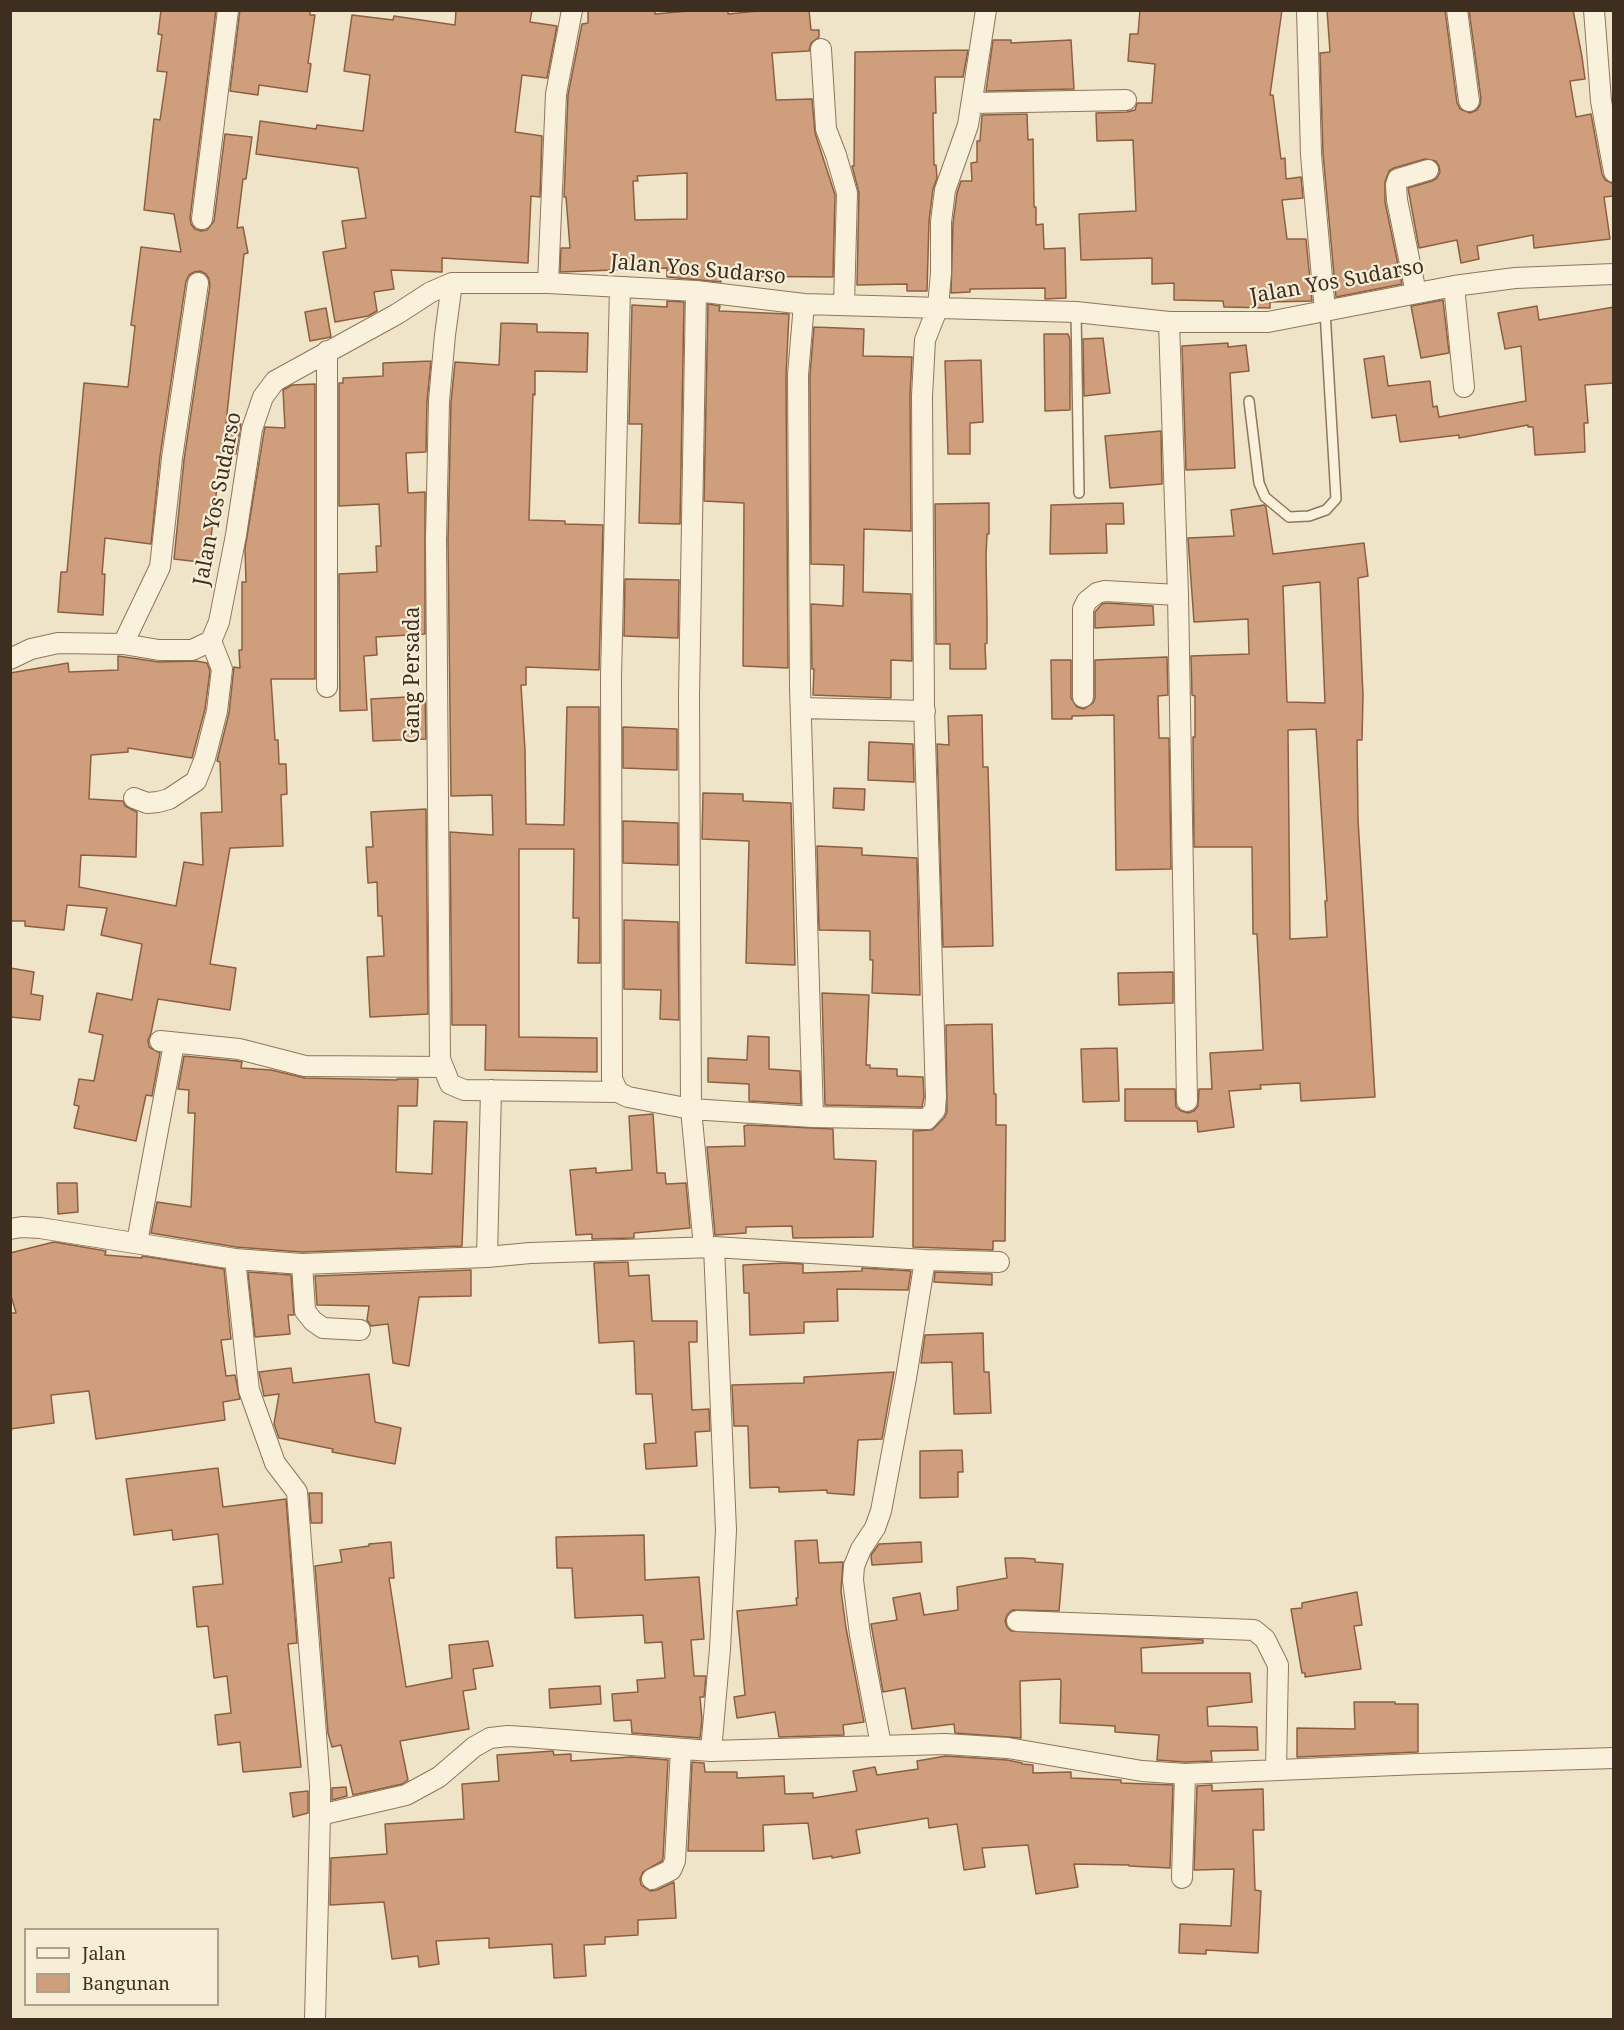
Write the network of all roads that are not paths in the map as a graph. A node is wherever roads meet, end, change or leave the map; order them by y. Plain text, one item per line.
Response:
1 (228, 10) edge
2 (572, 10) edge
3 (986, 10) edge
4 (1307, 10) edge
5 (1457, 10) edge
6 (1594, 10) edge
7 (821, 49) dead end
8 (1126, 100) dead end
9 (1469, 101) dead end
10 (972, 103) junction
11 (1613, 166) edge
12 (1428, 170) dead end
13 (1614, 172) edge
14 (202, 219) dead end
15 (1614, 274) edge
16 (198, 283) dead end
17 (452, 283) junction
18 (548, 283) junction
19 (1454, 286) junction
20 (620, 287) junction
21 (696, 291) junction
22 (1416, 293) junction
23 (804, 304) junction
24 (844, 305) junction
25 (939, 307) junction
26 (1076, 312) junction
27 (1325, 312) junction
28 (1169, 322) junction
29 (327, 351) junction
30 (1464, 387) dead end
31 (1250, 401) dead end
32 (1079, 494) dead end
33 (1178, 595) junction
34 (211, 640) junction
35 (123, 644) junction
36 (10, 659) edge
37 (327, 687) dead end
38 (1083, 697) dead end
39 (801, 699) junction
40 (924, 703) junction
41 (134, 798) dead end
42 (442, 1067) junction
43 (491, 1090) junction
44 (618, 1092) junction
45 (1187, 1101) dead end
46 (691, 1109) junction
47 (813, 1117) junction
48 (10, 1229) edge
49 (137, 1242) junction
50 (709, 1247) junction
51 (488, 1257) junction
52 (235, 1259) junction
53 (925, 1260) junction
54 (999, 1262) dead end
55 (302, 1264) junction
56 (360, 1330) dead end
57 (1017, 1622) dead end
58 (881, 1745) junction
59 (681, 1749) junction
60 (711, 1751) junction
61 (1614, 1758) edge
62 (1276, 1770) junction
63 (1185, 1774) junction
64 (320, 1815) junction
65 (1182, 1878) dead end
66 (652, 1879) dead end
67 (315, 2019) edge

1 - 14 street
2 - 18 street
3 - 10 street
4 - 27 street
5 - 9 street
6 - 11 street
7 - 24 street
8 - 10 street
10 - 25 street
11 - 13 street
12 - 22 street
15 - 19 street, Jalan Yos Sudarso
16 - 35 street
17 - 18 street, Jalan Yos Sudarso
17 - 29 street, Jalan Yos Sudarso
17 - 42 street, Gang Persada
18 - 20 street, Jalan Yos Sudarso
19 - 22 street, Jalan Yos Sudarso
19 - 30 street
20 - 21 street, Jalan Yos Sudarso
20 - 44 street
21 - 23 street, Jalan Yos Sudarso
21 - 46 street
22 - 27 street, Jalan Yos Sudarso
23 - 24 street, Jalan Yos Sudarso
23 - 39 street
24 - 25 street, Jalan Yos Sudarso
25 - 26 street, Jalan Yos Sudarso
25 - 40 street
26 - 28 street, Jalan Yos Sudarso
26 - 32 lane
27 - 28 street, Jalan Yos Sudarso
27 - 31 lane
28 - 33 street
29 - 34 street, Jalan Yos Sudarso
29 - 37 street
33 - 38 street
33 - 45 street
34 - 35 street
34 - 41 street
35 - 36 street
39 - 40 street
39 - 47 street
40 - 47 street
42 - 43 street
42 - 49 street
43 - 44 street
43 - 51 street
44 - 46 street
46 - 47 street
46 - 50 street
48 - 49 street
49 - 52 street
50 - 51 street
50 - 53 street
50 - 60 street
51 - 55 street
52 - 55 street
52 - 64 street
53 - 54 street
53 - 58 street
55 - 56 street
57 - 62 street
58 - 60 street
58 - 63 street
59 - 60 street
59 - 64 street
59 - 66 street
61 - 62 street
62 - 63 street
63 - 65 street
64 - 67 street

